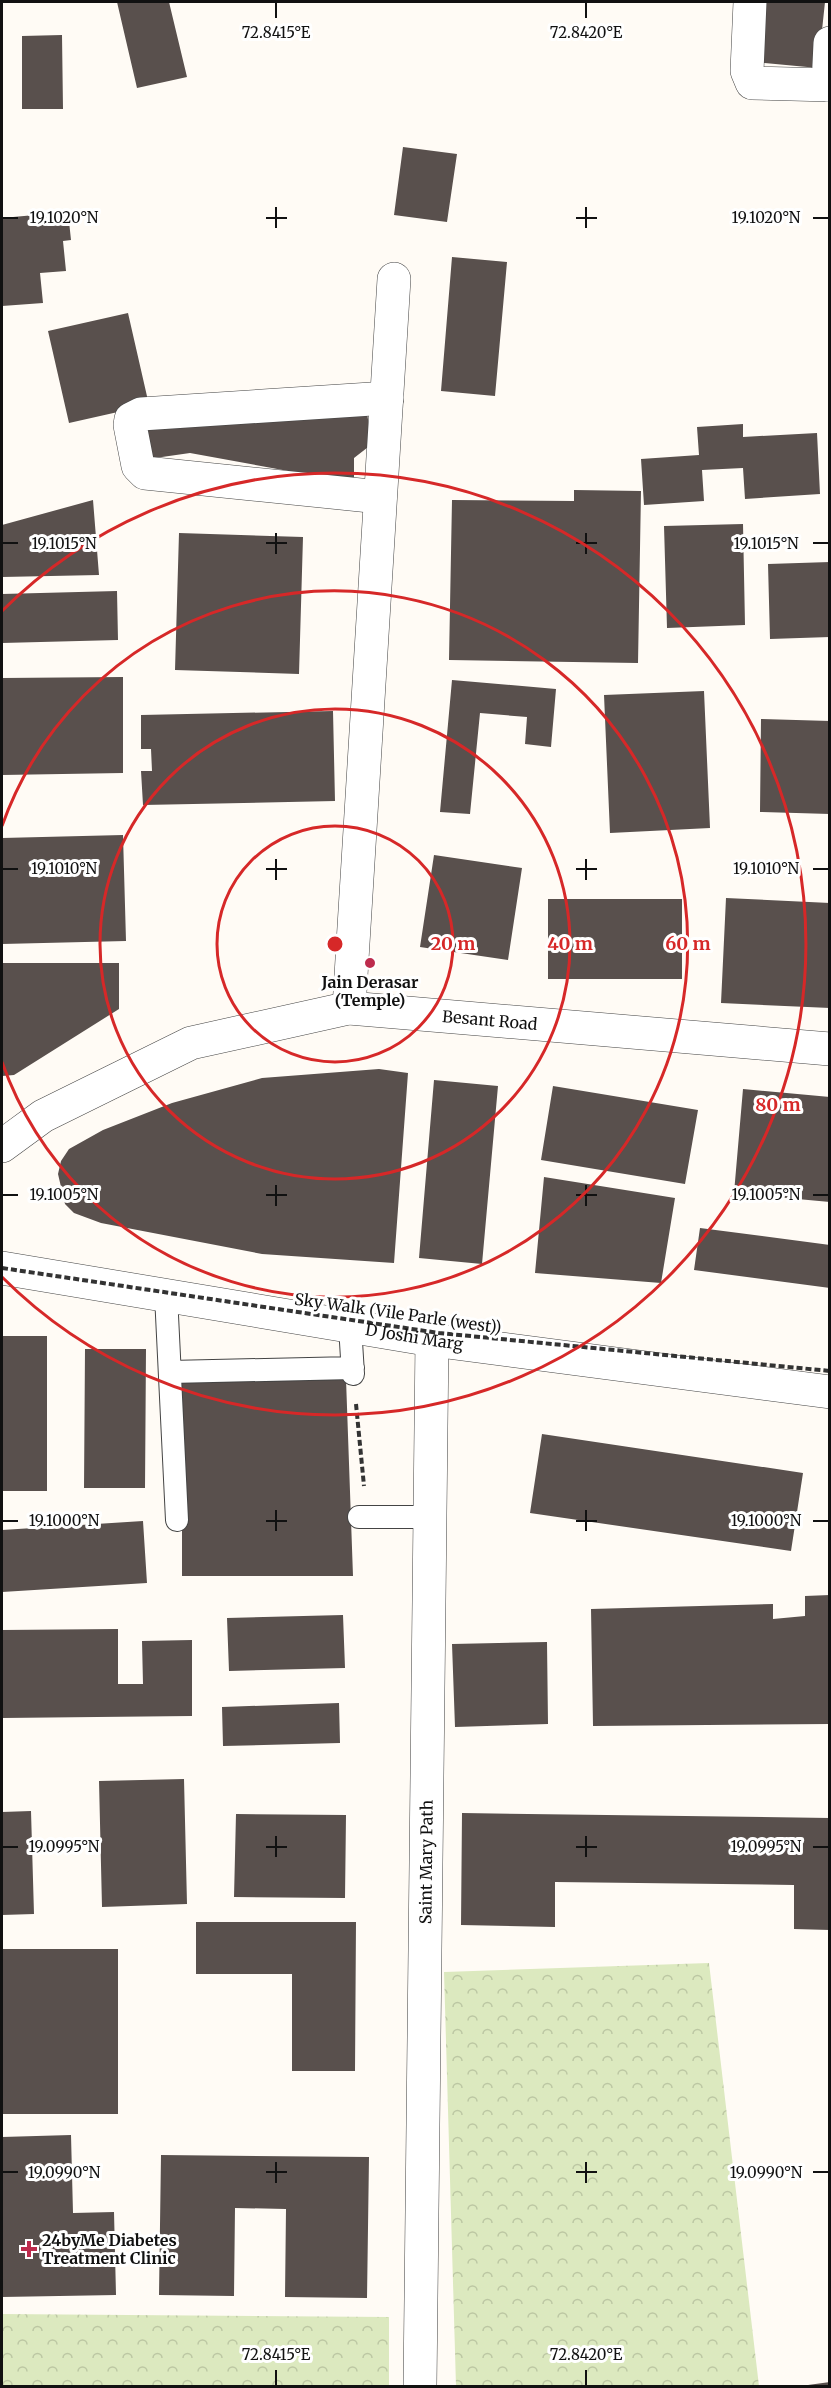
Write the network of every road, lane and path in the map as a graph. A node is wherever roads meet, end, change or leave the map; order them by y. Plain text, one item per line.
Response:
1 (750, 2) edge
2 (830, 43) edge
3 (829, 85) edge
4 (394, 279) dead end
5 (380, 398) junction
6 (376, 496) junction
7 (349, 1008) junction
8 (830, 1049) edge
9 (2, 1146) edge
10 (2, 1268) edge
11 (166, 1295) junction
12 (350, 1326) junction
13 (432, 1340) junction
14 (353, 1371) junction
15 (830, 1371) edge
16 (170, 1372) junction
17 (830, 1392) edge
18 (363, 1517) joint
19 (430, 1517) junction
20 (177, 1520) dead end
21 (420, 2386) edge

1 - 3 street
2 - 3 street
4 - 5 street
5 - 6 street
5 - 6 street
6 - 7 street
7 - 8 street, Besant Road
7 - 9 street, Besant Road
10 - 11 street, D Joshi Marg
10 - 15 path, Sky Walk (Vile Parle (west)), bridge
11 - 12 street, D Joshi Marg
11 - 16 lane
12 - 13 street, D Joshi Marg
12 - 14 lane
13 - 17 street, D Joshi Marg
13 - 19 street, Saint Mary Path
14 - 16 lane
14 - 18 path
16 - 20 lane
18 - 19 lane
19 - 21 street, Saint Mary Path

